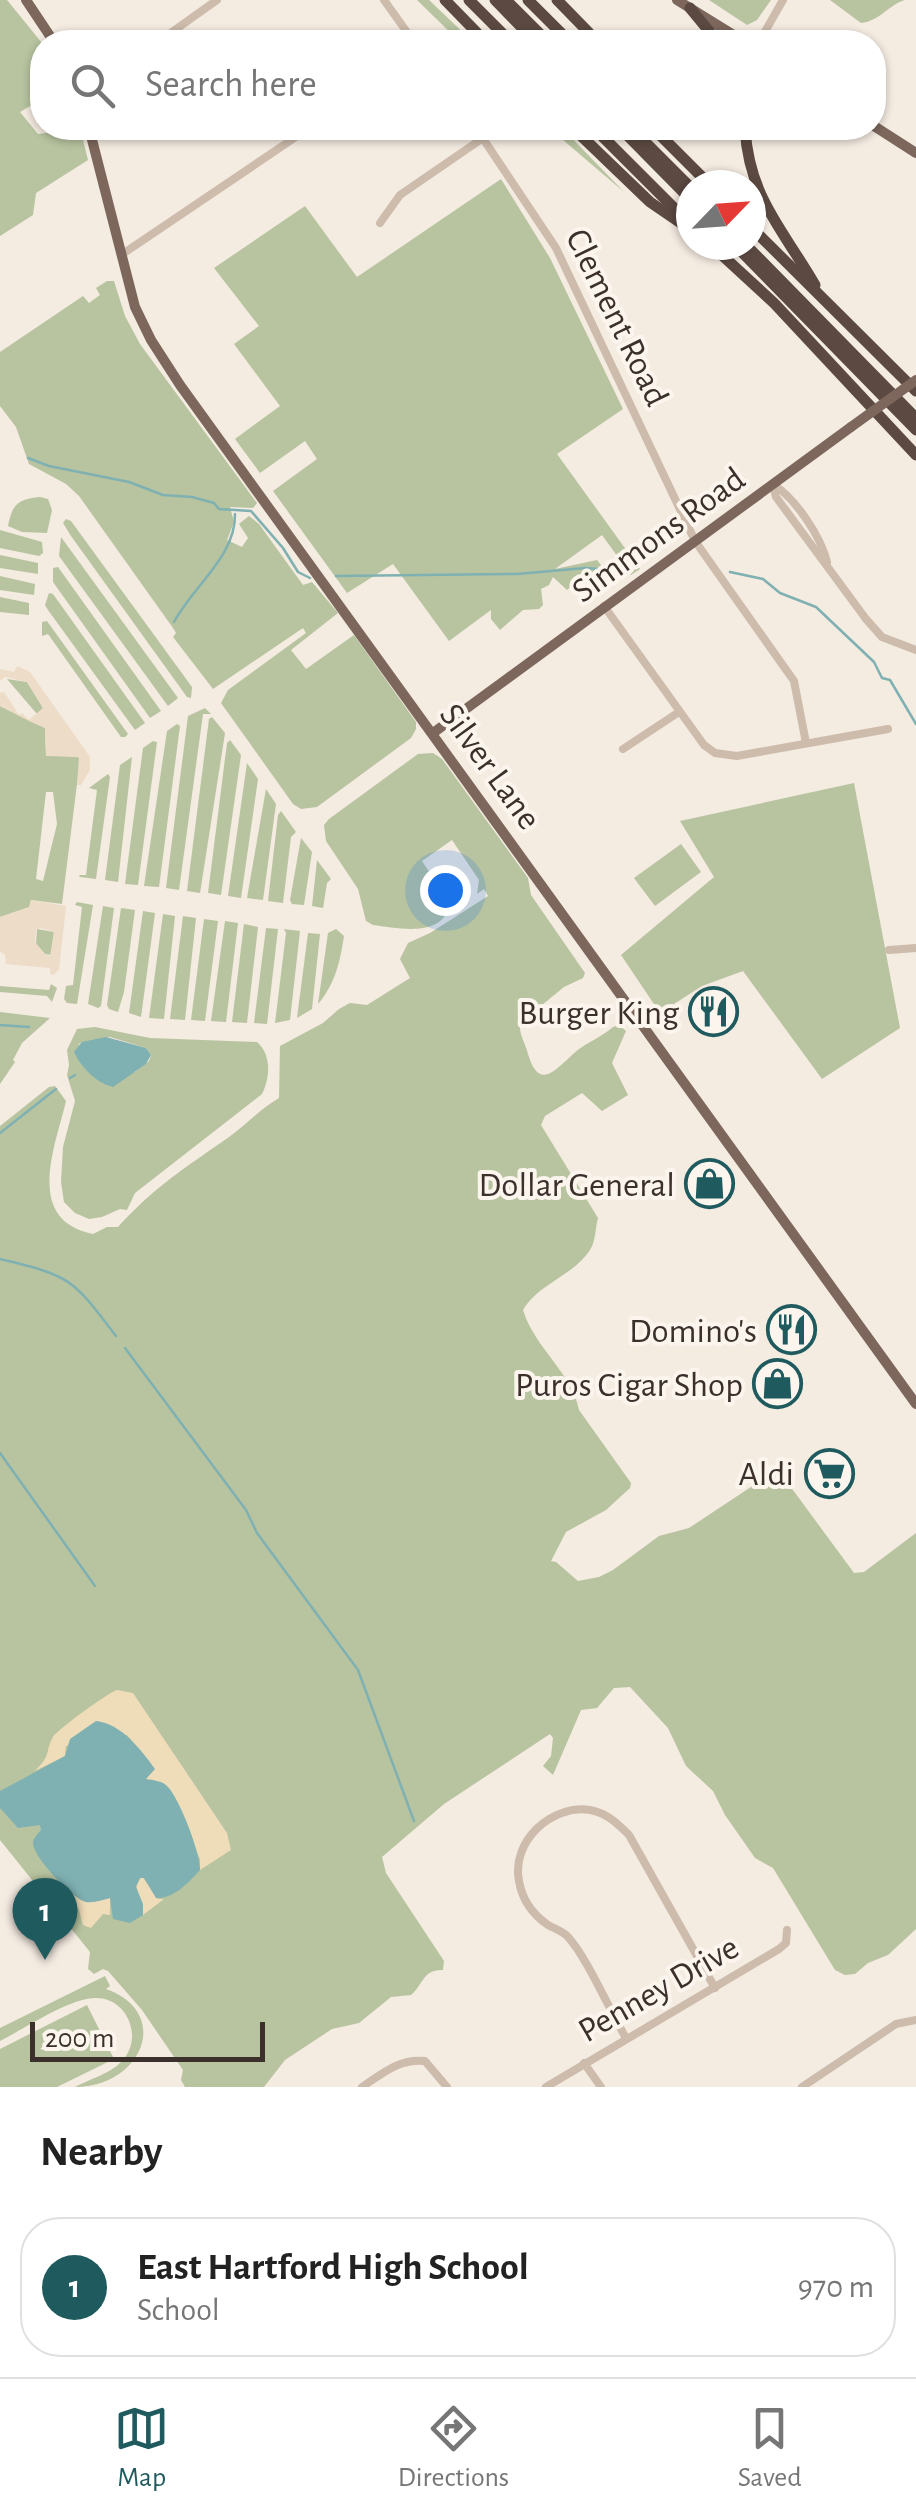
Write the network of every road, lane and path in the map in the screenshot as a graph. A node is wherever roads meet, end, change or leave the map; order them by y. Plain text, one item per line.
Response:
1 (26, 0) edge
2 (217, 0) edge
3 (384, 0) edge
4 (444, 0) edge
5 (469, 0) edge
6 (494, 0) edge
7 (506, 0) edge
8 (528, 0) edge
9 (557, 0) edge
10 (677, 0) edge
11 (784, 0) edge
12 (690, 8) junction
13 (46, 30) edge
14 (175, 30) edge
15 (405, 30) edge
16 (474, 30) edge
17 (499, 30) edge
18 (524, 30) edge
19 (536, 30) edge
20 (558, 30) edge
21 (586, 30) edge
22 (708, 30) edge
23 (725, 30) edge
24 (766, 30) edge
25 (886, 134) edge
26 (92, 140) edge
27 (291, 140) edge
28 (481, 140) edge
29 (485, 140) edge
30 (585, 140) edge
31 (606, 140) edge
32 (632, 140) edge
33 (643, 140) edge
34 (665, 140) edge
35 (747, 140) edge
36 (916, 153) edge
37 (695, 170) edge
38 (676, 173) edge
39 (676, 185) edge
40 (676, 213) edge
41 (676, 218) edge
42 (380, 223) dead end
43 (766, 242) edge
44 (121, 255) junction
45 (727, 260) edge
46 (750, 260) edge
47 (761, 260) edge
48 (822, 297) junction
49 (774, 303) junction
50 (838, 350) junction
51 (916, 380) edge
52 (916, 391) edge
53 (916, 418) edge
54 (916, 430) edge
55 (916, 455) edge
56 (773, 485) junction
57 (695, 541) junction
58 (604, 606) junction
59 (916, 650) edge
60 (680, 712) junction
61 (888, 728) dead end
62 (433, 733) junction
63 (806, 743) junction
64 (623, 750) dead end
65 (916, 948) edge
66 (889, 950) dead end
67 (916, 1404) edge
68 (788, 1930) dead end
69 (714, 1988) junction
70 (916, 2020) edge
71 (626, 2038) junction
72 (584, 2063) junction
73 (362, 2087) edge
74 (447, 2087) edge
75 (546, 2087) edge
76 (601, 2087) edge
77 (802, 2087) edge

1 - 13 main road
2 - 14 street
3 - 15 street
4 - 16 highway
5 - 17 highway
6 - 18 highway
7 - 19 highway
8 - 20 highway
9 - 21 highway
10 - 12 main road
11 - 24 street
12 - 22 highway
12 - 23 main road
25 - 36 main road
26 - 44 main road, Silver Lane
27 - 44 street
28 - 42 street
29 - 57 street, Clement Road
30 - 41 highway
31 - 40 highway
32 - 39 highway
33 - 38 highway
34 - 37 highway
35 - 48 highway
43 - 48 highway
44 - 62 main road, Silver Lane
45 - 49 highway
46 - 50 highway
47 - 53 highway
48 - 52 highway
49 - 50 highway
49 - 55 highway
50 - 54 highway
51 - 56 main road, Simmons Road, bridge
56 - 57 main road, Simmons Road
56 - 59 street
57 - 58 main road, Simmons Road
57 - 63 street, Clement Road
58 - 60 street
58 - 62 main road, Simmons Road
60 - 63 street
60 - 64 street
61 - 63 street
62 - 67 main road, Silver Lane
65 - 66 street
68 - 69 street, Penney Drive
69 - 71 street, Penney Drive
69 - 71 street
70 - 77 street
71 - 72 street, Penney Drive
72 - 75 street, Penney Drive
72 - 76 street
73 - 74 street

